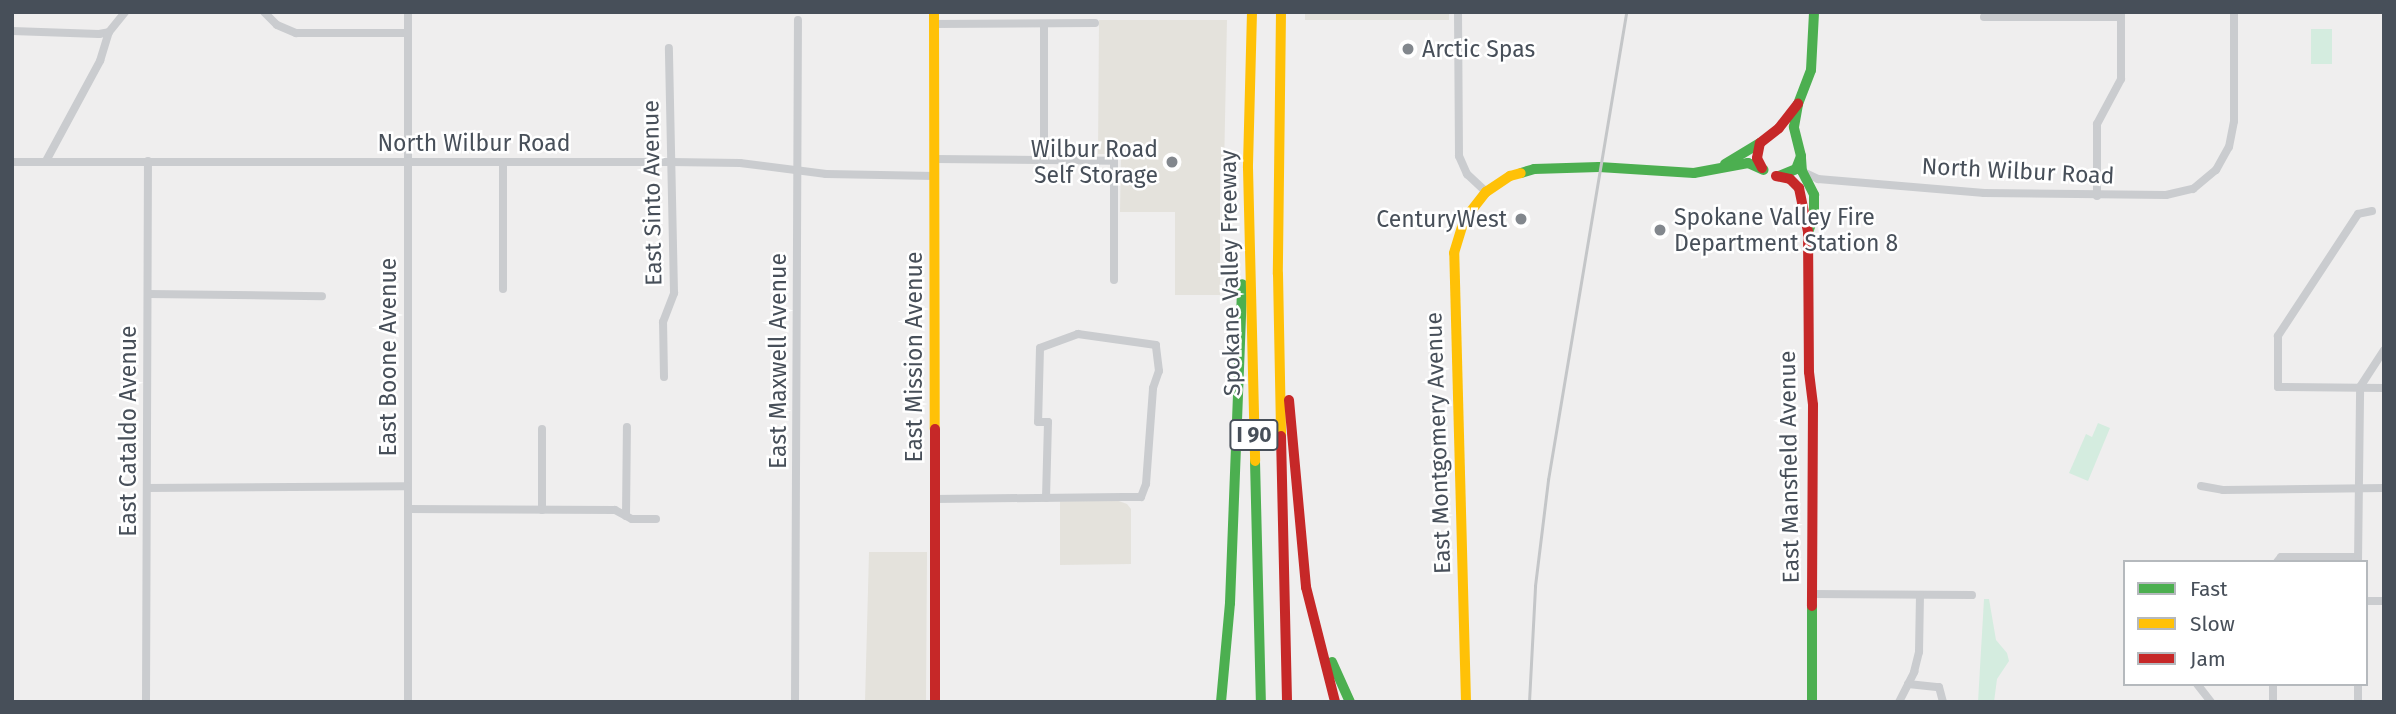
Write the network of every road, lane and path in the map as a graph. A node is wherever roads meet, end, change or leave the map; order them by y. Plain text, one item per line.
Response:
1 (125, 12) edge
2 (264, 12) edge
3 (408, 12) edge
4 (1252, 12) edge
5 (1281, 12) edge
6 (1458, 12) edge
7 (1814, 12) edge
8 (2234, 12) edge
9 (2121, 15) edge
10 (934, 18) edge
11 (1984, 18) dead end
12 (798, 20) dead end
13 (1095, 23) dead end
14 (1044, 24) junction
15 (12, 31) edge
16 (109, 32) junction
17 (408, 33) junction
18 (669, 48) dead end
19 (1798, 104) junction
20 (1772, 134) junction
21 (1798, 142) junction
22 (1760, 143) junction
23 (1801, 156) junction
24 (935, 159) junction
25 (1044, 159) junction
26 (46, 161) junction
27 (148, 161) junction
28 (12, 162) edge
29 (671, 162) junction
30 (408, 163) junction
31 (503, 163) junction
32 (1723, 166) junction
33 (1248, 168) junction
34 (798, 169) junction
35 (1764, 170) junction
36 (1802, 171) junction
37 (935, 176) junction
38 (1776, 176) junction
39 (1829, 179) junction
40 (1813, 189) junction
41 (1486, 192) junction
42 (2097, 196) junction
43 (2372, 211) dead end
44 (1808, 232) junction
45 (1278, 274) junction
46 (1114, 280) dead end
47 (503, 289) dead end
48 (148, 294) junction
49 (322, 296) dead end
50 (2384, 350) edge
51 (664, 377) dead end
52 (2360, 387) junction
53 (2384, 388) edge
54 (627, 427) dead end
55 (542, 429) dead end
56 (2202, 485) dead end
57 (407, 486) junction
58 (147, 488) junction
59 (2359, 488) junction
60 (2384, 488) edge
61 (1046, 498) junction
62 (934, 499) junction
63 (408, 509) junction
64 (542, 510) junction
65 (626, 516) junction
66 (656, 519) dead end
67 (2358, 559) edge
68 (2279, 560) edge
69 (1306, 587) junction
70 (1812, 594) junction
71 (1920, 595) junction
72 (1972, 595) dead end
73 (1908, 684) junction
74 (2199, 686) edge
75 (146, 702) edge
76 (408, 702) edge
77 (795, 702) edge
78 (935, 702) edge
79 (1221, 702) edge
80 (1261, 702) edge
81 (1287, 702) edge
82 (1335, 702) edge
83 (1350, 702) edge
84 (1466, 702) edge
85 (1812, 702) edge
86 (1899, 702) edge
87 (1943, 702) edge
88 (2211, 702) edge

1 - 16 street
2 - 17 street
3 - 17 street, East Boone Avenue
4 - 33 main road, Spokane Valley Freeway / I 90
5 - 45 main road, Spokane Valley Freeway / I 90
6 - 41 street
7 - 19 main road
8 - 42 street, North Wilbur Road
9 - 11 street
9 - 42 street
10 - 14 street
10 - 24 main road, East Mission Avenue
12 - 34 street, East Maxwell Avenue
13 - 14 street
14 - 25 street
15 - 16 street
16 - 26 street
17 - 30 street, East Boone Avenue
18 - 29 street, East Sinto Avenue
19 - 20 main road
19 - 21 main road
20 - 21 main road
20 - 22 main road
21 - 23 main road
22 - 32 main road
22 - 35 main road
23 - 36 main road
23 - 38 main road
24 - 25 street
24 - 37 main road, East Mission Avenue
25 - 46 street
26 - 27 street, North Wilbur Road
26 - 28 street, North Wilbur Road
27 - 30 street, North Wilbur Road
27 - 48 street, East Cataldo Avenue
29 - 31 street, North Wilbur Road
29 - 34 street, North Wilbur Road
29 - 51 street, East Sinto Avenue
30 - 31 street, North Wilbur Road
30 - 57 street, East Boone Avenue
31 - 47 street
32 - 35 main road
32 - 41 main road
33 - 79 main road
33 - 80 main road, Spokane Valley Freeway / I 90
34 - 37 street, North Wilbur Road
34 - 77 street, East Maxwell Avenue
35 - 38 main road
36 - 39 street, North Wilbur Road
36 - 40 main road
37 - 62 main road, East Mission Avenue
38 - 44 main road, East Mansfield Avenue
39 - 40 street
39 - 42 street, North Wilbur Road
40 - 44 main road, East Mansfield Avenue
41 - 84 main road, East Montgomery Avenue
43 - 52 street
44 - 70 main road, East Mansfield Avenue
45 - 69 main road
45 - 81 main road, Spokane Valley Freeway / I 90
48 - 49 street
48 - 58 street, East Cataldo Avenue
50 - 52 street
52 - 53 street
52 - 59 street
54 - 65 street
55 - 64 street
56 - 59 street
57 - 58 street
57 - 63 street, East Boone Avenue
58 - 75 street, East Cataldo Avenue
59 - 60 street
59 - 67 street
61 - 61 street
61 - 62 street
62 - 78 main road, East Mission Avenue
63 - 64 street
63 - 76 street, East Boone Avenue
64 - 65 street
65 - 66 street
67 - 68 street
69 - 82 main road
69 - 83 main road
70 - 71 street
70 - 85 main road, East Mansfield Avenue
71 - 72 street
71 - 73 street
73 - 86 street
73 - 87 street
74 - 88 street

